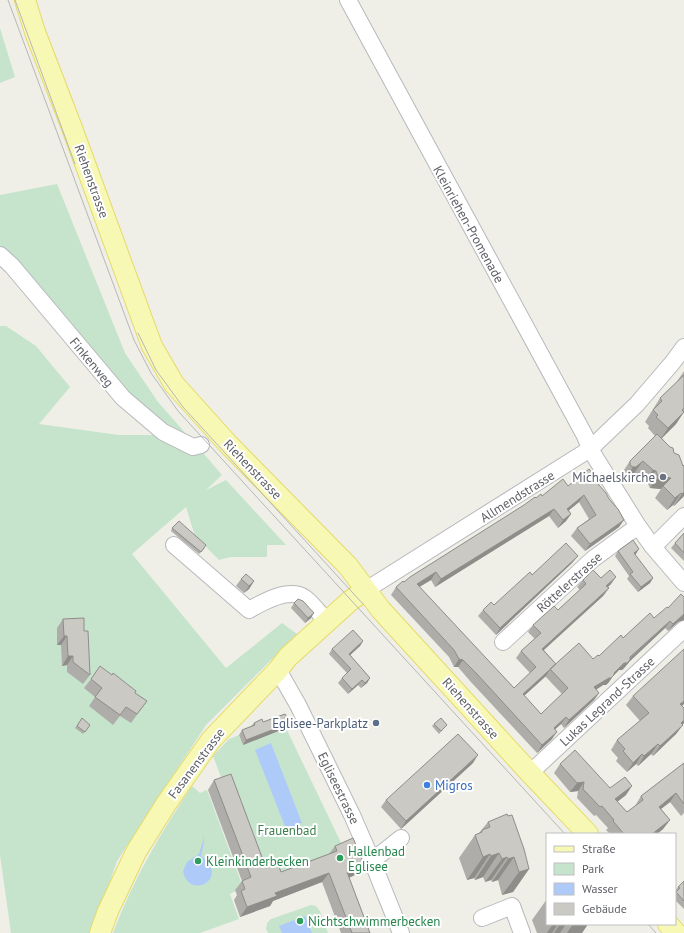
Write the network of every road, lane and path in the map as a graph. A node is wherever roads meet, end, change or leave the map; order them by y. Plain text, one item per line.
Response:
1 (25, 0) edge
2 (348, 0) edge
3 (0, 255) edge
4 (684, 347) edge
5 (201, 445) dead end
6 (590, 449) junction
7 (684, 516) edge
8 (638, 526) junction
9 (174, 545) dead end
10 (653, 547) junction
11 (684, 583) edge
12 (366, 590) junction
13 (326, 621) junction
14 (684, 629) edge
15 (502, 642) dead end
16 (278, 670) junction
17 (530, 773) junction
18 (587, 833) edge
19 (401, 838) dead end
20 (372, 860) junction
21 (482, 918) dead end
22 (669, 925) edge
23 (684, 930) edge
24 (100, 933) edge
25 (401, 933) edge
26 (522, 933) edge
27 (676, 933) edge
28 (681, 933) edge

1 - 12 main road, Riehenstrasse
2 - 6 street, Kleinriehen-Promenade
3 - 5 street, Finkenweg
4 - 6 street, Allmendstrasse
6 - 8 street, Kleinriehen-Promenade
6 - 12 street, Allmendstrasse
7 - 10 street
8 - 10 street, Kleinriehen-Promenade
8 - 15 street, Röttelerstrasse
9 - 13 street
10 - 11 street, Kleinriehen-Promenade
12 - 13 main road, Fasanenstrasse
12 - 17 main road, Riehenstrasse
13 - 16 main road, Fasanenstrasse
14 - 17 street, Lukas Legrand-Strasse
16 - 20 street, Egliseestrasse
16 - 24 main road, Fasanenstrasse
17 - 18 main road, Riehenstrasse
19 - 20 street
20 - 25 street, Egliseestrasse
21 - 26 street
22 - 27 main road
23 - 28 street

